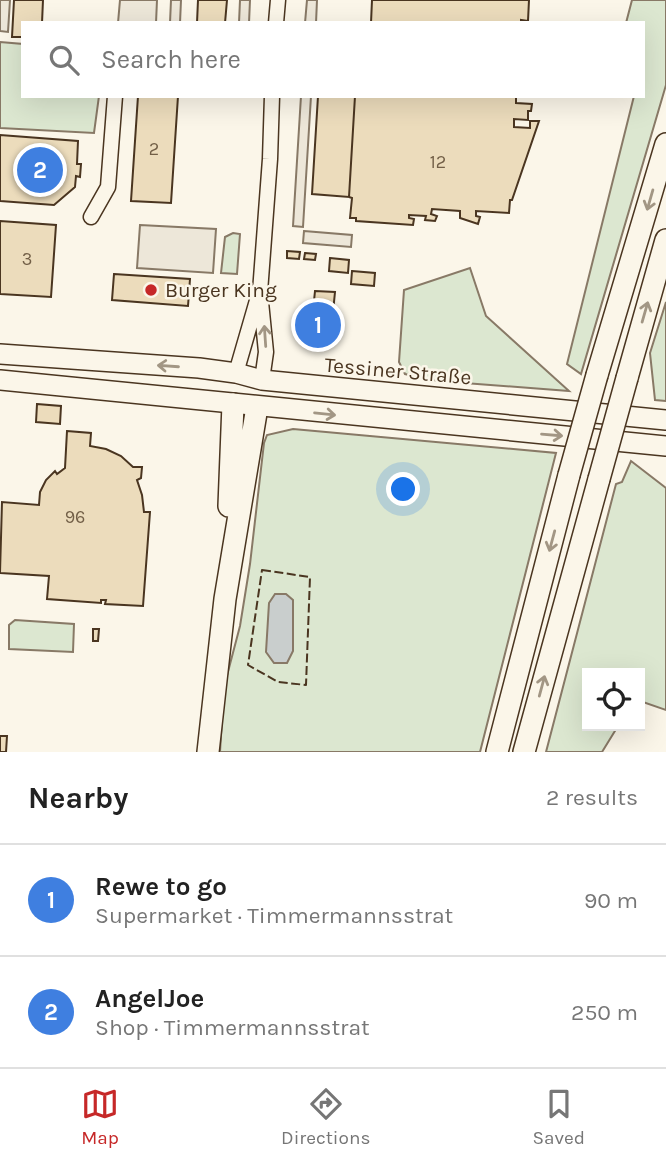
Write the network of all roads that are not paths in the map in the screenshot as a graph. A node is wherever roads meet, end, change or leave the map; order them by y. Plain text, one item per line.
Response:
1 (278, 0) edge
2 (276, 21) edge
3 (115, 98) edge
4 (272, 98) edge
5 (666, 144) edge
6 (92, 217) dead end
7 (666, 240) edge
8 (260, 292) junction
9 (0, 354) edge
10 (236, 373) junction
11 (0, 380) edge
12 (262, 380) junction
13 (233, 404) junction
14 (257, 407) junction
15 (666, 420) edge
16 (666, 446) edge
17 (225, 599) junction
18 (209, 750) edge
19 (498, 752) edge
20 (524, 752) edge

1 - 2 street
3 - 6 street
4 - 8 street
5 -> 19 highway, bridge
20 -> 7 highway, bridge
8 - 10 street
12 -> 8 street
10 -> 9 main road, Tessiner Straße
10 - 12 main road, Tessiner Straße
10 - 13 main road
11 - 13 main road
12 - 14 main road
12 - 15 main road, Tessiner Straße
13 - 14 main road
13 - 17 highway
14 -> 16 main road
14 - 17 highway
17 - 18 highway

